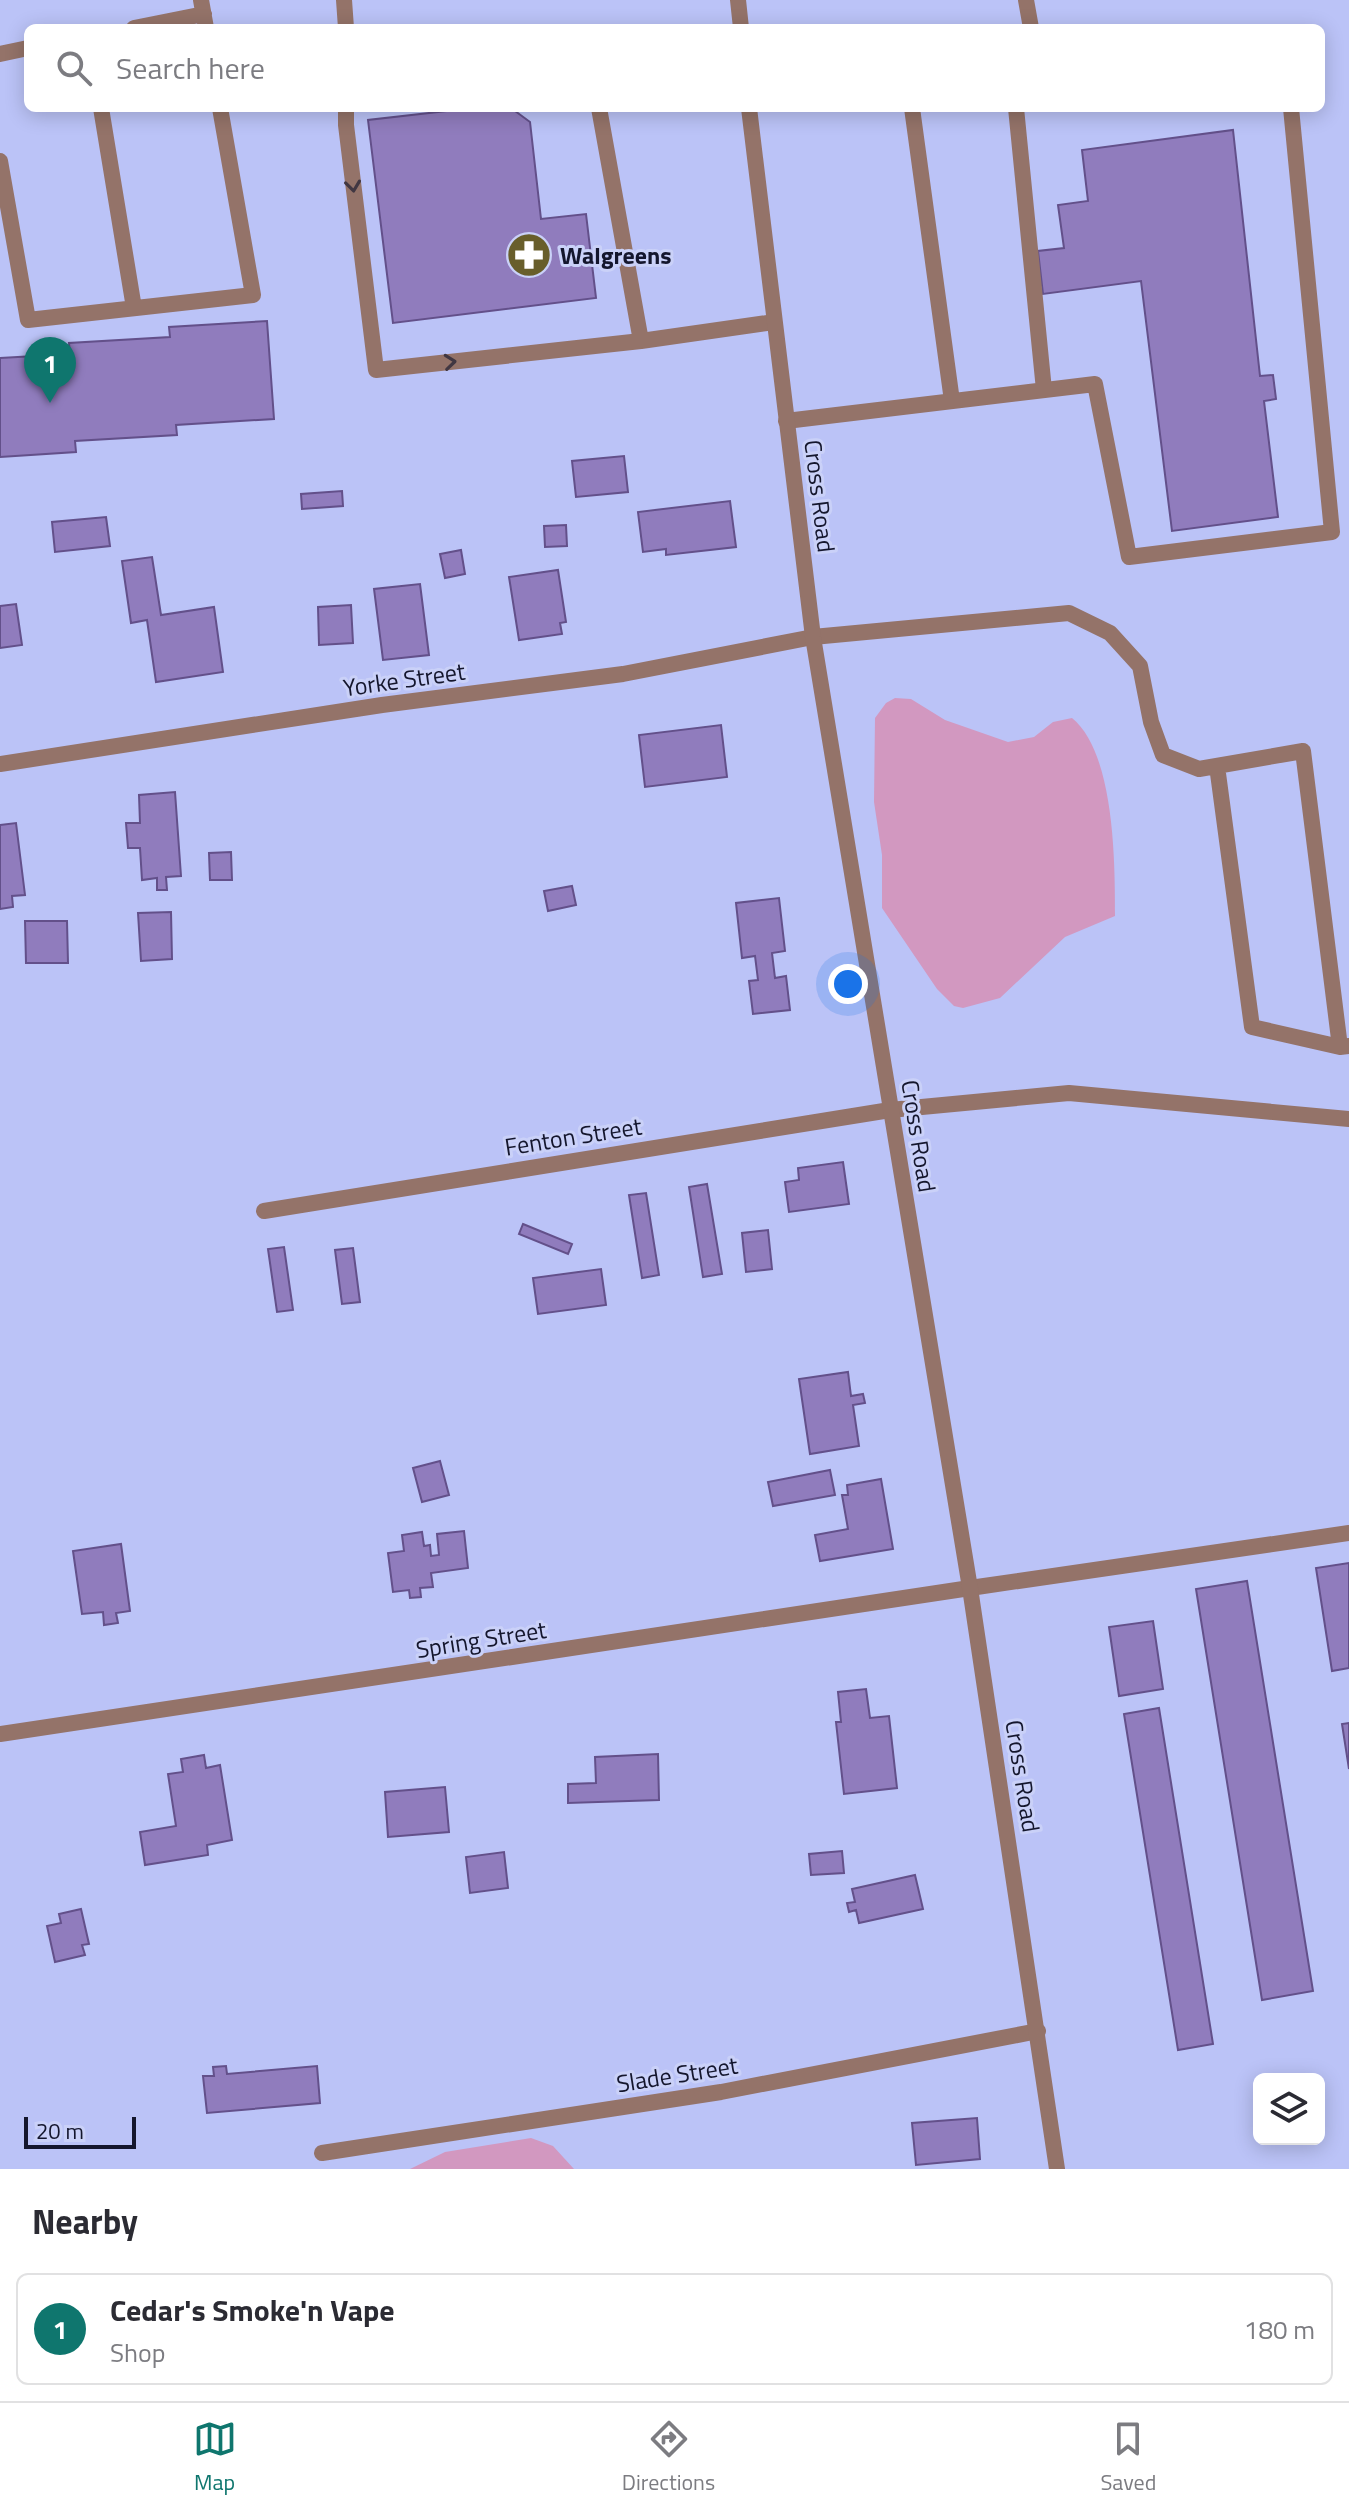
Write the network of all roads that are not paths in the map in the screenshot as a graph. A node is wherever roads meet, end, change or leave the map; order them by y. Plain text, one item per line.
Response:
1 (344, 0) edge
2 (738, 0) edge
3 (1026, 0) edge
4 (204, 14) edge
5 (154, 24) edge
6 (346, 24) edge
7 (741, 24) edge
8 (1030, 24) edge
9 (24, 49) edge
10 (0, 54) edge
11 (102, 112) edge
12 (221, 112) edge
13 (346, 112) edge
14 (600, 112) edge
15 (749, 112) edge
16 (913, 112) edge
17 (1016, 112) edge
18 (1291, 112) edge
19 (0, 161) edge
20 (134, 308) junction
21 (774, 322) junction
22 (641, 341) junction
23 (1044, 390) junction
24 (952, 401) junction
25 (786, 421) junction
26 (813, 637) junction
27 (0, 764) edge
28 (1217, 766) junction
29 (1344, 1047) edge
30 (890, 1110) junction
31 (1349, 1119) edge
32 (264, 1211) dead end
33 (1349, 1533) edge
34 (970, 1588) junction
35 (0, 1734) edge
36 (1038, 2031) junction
37 (322, 2153) dead end
38 (1057, 2169) edge

1 - 6 street
2 - 7 street
3 - 8 street
4 - 5 street
9 - 10 street
11 - 20 street
12 - 20 street
13 -> 22 street
14 - 22 street
15 - 21 street, Cross Road
16 - 24 street
17 - 23 street
18 - 23 street
19 - 20 street
21 - 22 street
21 - 25 street, Cross Road
23 - 24 street
24 - 25 street
25 - 26 street, Cross Road
26 - 27 street, Yorke Street
26 - 28 street, Yorke Street
26 - 30 street, Cross Road
28 - 29 street
28 - 29 street
30 - 31 street, Fenton Street
30 - 32 street, Fenton Street
30 - 34 street, Cross Road
33 - 34 street, Spring Street
34 - 35 street, Spring Street
34 - 36 street, Cross Road
36 - 37 street, Slade Street
36 - 38 street, Cross Road

